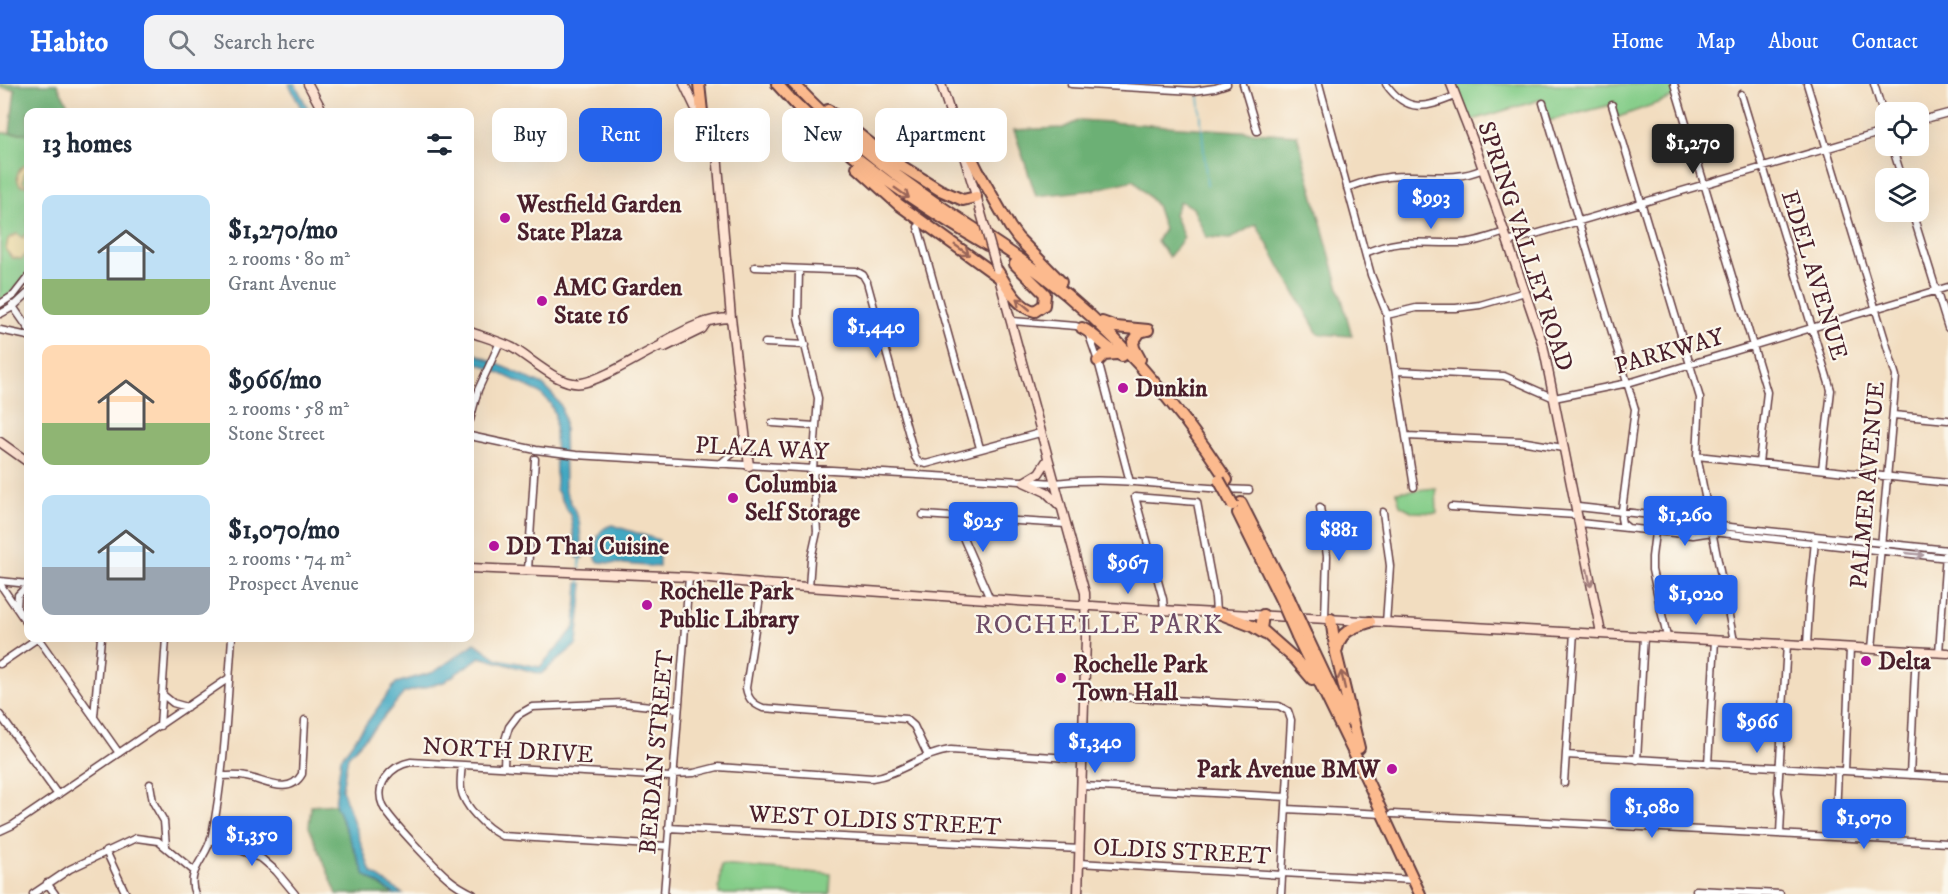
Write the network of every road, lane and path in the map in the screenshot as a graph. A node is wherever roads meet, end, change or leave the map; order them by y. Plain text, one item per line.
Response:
1 (308, 84) edge
2 (685, 84) edge
3 (699, 84) edge
4 (777, 84) edge
5 (795, 84) edge
6 (941, 84) edge
7 (1071, 84) edge
8 (1227, 84) edge
9 (1243, 84) edge
10 (1319, 84) edge
11 (1386, 84) edge
12 (1450, 84) edge
13 (1674, 84) edge
14 (1807, 84) edge
15 (1874, 84) edge
16 (1134, 86) edge
17 (1742, 94) dead end
18 (1455, 96) junction
19 (793, 101) junction
20 (1880, 102) edge
21 (1543, 103) dead end
22 (1612, 105) dead end
23 (321, 108) edge
24 (697, 108) edge
25 (702, 108) edge
26 (949, 108) edge
27 (1948, 112) edge
28 (1929, 118) edge
29 (1257, 131) dead end
30 (1875, 134) edge
31 (1826, 148) junction
32 (718, 162) edge
33 (966, 162) edge
34 (974, 162) edge
35 (1764, 167) junction
36 (1483, 169) junction
37 (1704, 184) junction
38 (1347, 188) junction
39 (977, 201) junction
40 (1641, 203) junction
41 (1579, 221) junction
42 (1915, 222) edge
43 (918, 227) dead end
44 (1505, 232) junction
45 (1508, 242) junction
46 (1365, 253) junction
47 (1015, 264) junction
48 (755, 267) dead end
49 (799, 270) junction
50 (998, 273) junction
51 (24, 282) edge
52 (1948, 287) edge
53 (1936, 291) junction
54 (1526, 292) junction
55 (24, 297) edge
56 (8, 300) junction
57 (1075, 302) junction
58 (0, 304) edge
59 (13, 308) junction
60 (1875, 309) junction
61 (0, 314) edge
62 (1088, 314) junction
63 (1387, 315) junction
64 (731, 318) junction
65 (1012, 321) junction
66 (24, 323) edge
67 (1082, 328) junction
68 (1812, 328) junction
69 (1948, 328) edge
70 (0, 330) edge
71 (474, 333) edge
72 (24, 335) edge
73 (500, 342) junction
74 (765, 343) dead end
75 (806, 345) junction
76 (1753, 345) junction
77 (1119, 355) junction
78 (1098, 361) junction
79 (1690, 364) junction
80 (1396, 371) junction
81 (1147, 372) junction
82 (1628, 383) junction
83 (1554, 398) junction
84 (474, 405) edge
85 (1893, 415) junction
86 (1948, 420) edge
87 (772, 423) dead end
88 (815, 426) junction
89 (1041, 433) junction
90 (746, 434) junction
91 (1407, 436) junction
92 (474, 437) edge
93 (0, 442) edge
94 (980, 448) junction
95 (1563, 448) junction
96 (1697, 456) junction
97 (24, 459) edge
98 (535, 459) dead end
99 (1048, 459) junction
100 (1759, 463) junction
101 (720, 464) junction
102 (749, 466) junction
103 (813, 469) junction
104 (1822, 469) junction
105 (1888, 476) junction
106 (1223, 480) junction
107 (1024, 482) junction
108 (1130, 482) junction
109 (1055, 483) junction
110 (1948, 483) edge
111 (1414, 487) dead end
112 (1249, 490) dead end
113 (1320, 507) dead end
114 (1451, 507) dead end
115 (1061, 508) junction
116 (1383, 512) dead end
117 (1623, 512) junction
118 (923, 515) dead end
119 (1576, 516) junction
120 (1657, 516) junction
121 (954, 517) junction
122 (1066, 524) junction
123 (1630, 529) junction
124 (1712, 529) junction
125 (1655, 532) junction
126 (1816, 540) junction
127 (1881, 547) junction
128 (1947, 550) edge
129 (1947, 558) edge
130 (474, 568) edge
131 (528, 570) junction
132 (689, 578) junction
133 (0, 583) edge
134 (24, 584) edge
135 (762, 584) junction
136 (809, 587) junction
137 (24, 588) edge
138 (990, 599) junction
139 (1086, 606) junction
140 (17, 608) junction
141 (1164, 610) junction
142 (1216, 612) junction
143 (1263, 615) junction
144 (1328, 618) junction
145 (24, 619) edge
146 (1370, 621) junction
147 (1386, 623) junction
148 (1574, 632) junction
149 (1601, 633) junction
150 (1266, 635) junction
151 (1301, 635) junction
152 (1644, 636) junction
153 (1666, 637) junction
154 (1715, 640) junction
155 (1734, 641) junction
156 (32, 642) edge
157 (41, 642) edge
158 (101, 642) edge
159 (166, 642) edge
160 (232, 642) edge
161 (1787, 644) junction
162 (1807, 645) junction
163 (1850, 648) junction
164 (1872, 649) junction
165 (1916, 651) junction
166 (1336, 653) junction
167 (1943, 653) edge
168 (0, 663) edge
169 (229, 678) junction
170 (162, 694) junction
171 (1084, 695) junction
172 (187, 707) junction
173 (678, 709) junction
174 (0, 715) edge
175 (94, 717) junction
176 (306, 720) dead end
177 (160, 726) junction
178 (1346, 736) junction
179 (1359, 748) junction
180 (118, 753) junction
181 (1566, 755) junction
182 (928, 756) junction
183 (1083, 759) junction
184 (1637, 760) junction
185 (1708, 764) junction
186 (462, 765) junction
187 (504, 767) junction
188 (1779, 767) junction
189 (1842, 771) junction
190 (672, 775) junction
191 (1910, 775) junction
192 (222, 776) junction
193 (1948, 777) edge
194 (1564, 783) dead end
195 (150, 784) dead end
196 (1082, 786) junction
197 (58, 795) junction
198 (1287, 797) junction
199 (1286, 809) junction
200 (1388, 814) junction
201 (668, 828) junction
202 (0, 831) edge
203 (1780, 834) junction
204 (1835, 837) junction
205 (212, 839) junction
206 (1948, 843) edge
207 (166, 846) junction
208 (667, 846) junction
209 (1080, 849) junction
210 (106, 851) junction
211 (1079, 863) junction
212 (194, 871) junction
213 (1282, 874) junction
214 (1414, 880) junction
215 (47, 883) junction
216 (1696, 890) dead end
217 (33, 894) edge
218 (55, 894) edge
219 (126, 894) edge
220 (195, 894) edge
221 (295, 894) edge
222 (473, 894) edge
223 (664, 894) edge
224 (1078, 894) edge
225 (1281, 894) edge
226 (1420, 894) edge
227 (1428, 894) edge
228 (1780, 894) edge

1 - 23 street
2 - 24 street
3 - 25 highway
4 - 19 highway
5 - 39 highway
5 - 57 highway
6 - 26 street
7 - 16 street
8 - 16 street
9 - 29 street
10 - 38 street
11 - 18 street
12 - 18 street, SPRING VALLEY ROAD
13 - 37 street
14 - 31 street, PALMER AVENUE
15 - 20 street
17 - 35 street, EDEL AVENUE
18 - 36 street, SPRING VALLEY ROAD
19 -> 47 highway
19 -> 50 highway
21 - 41 street
22 - 40 street
27 - 28 street
30 - 31 street
31 - 35 street
31 - 60 street, PALMER AVENUE
32 - 64 street
33 - 39 street
34 - 57 highway
35 - 37 street
35 - 68 street, EDEL AVENUE
36 - 38 street
36 - 44 street, SPRING VALLEY ROAD
37 - 40 street
37 - 76 street
38 - 46 street
39 - 50 street, bridge
40 - 41 street
40 - 79 street
41 - 45 street
41 - 82 street
42 - 53 street
43 - 94 street
44 - 45 street, SPRING VALLEY ROAD
44 - 46 street
45 - 54 street, SPRING VALLEY ROAD
46 - 63 street
47 -> 50 highway
47 - 77 highway
48 - 49 street
49 - 75 street
49 - 94 street
50 - 65 street
51 - 56 street
52 - 53 street, PARKWAY
53 - 60 street, PARKWAY
53 - 69 street
54 - 63 street
54 - 83 street, SPRING VALLEY ROAD
55 - 59 street
56 - 58 street
56 - 59 street
57 - 62 highway
59 - 61 street
59 - 66 street
60 - 68 street, PARKWAY
60 - 85 street, PALMER AVENUE
62 - 81 highway
62 - 81 highway
63 - 80 street
64 - 73 street
64 - 90 street
65 - 67 street
65 - 89 street
67 - 77 highway
67 - 78 street
68 - 76 street, PARKWAY
68 - 104 street, EDEL AVENUE
70 - 72 street
71 - 73 street
73 - 84 street
74 - 75 street
75 - 88 street
76 - 79 street, PARKWAY
76 - 100 street
77 - 78 highway
77 - 106 highway
78 - 108 street
79 - 82 street, PARKWAY
79 - 96 street
80 - 83 street
80 - 91 street
81 - 106 highway
82 - 83 street, PARKWAY
82 - 117 street
83 - 95 street, SPRING VALLEY ROAD
85 - 86 street
85 - 105 street, PALMER AVENUE
87 - 88 street
88 - 103 street
89 - 94 street
89 - 99 street
90 - 101 street
90 - 102 street
91 - 95 street
91 - 111 street
92 - 101 street, PLAZA WAY
93 - 97 street
95 - 119 street, SPRING VALLEY ROAD
96 - 100 street
96 - 124 street
98 - 131 street
99 - 107 street
99 - 109 street
100 - 104 street
101 - 102 street, PLAZA WAY
102 - 103 street, PLAZA WAY
103 - 107 street, PLAZA WAY
103 - 136 street
104 - 105 street
105 - 110 street
105 - 127 street, PALMER AVENUE
106 - 151 highway, bridge
107 - 109 street, PLAZA WAY
107 - 115 street
108 - 109 street, PLAZA WAY
108 - 112 street, PLAZA WAY
109 - 115 street
113 - 144 street
114 - 119 street
115 - 122 street
116 - 147 street
117 - 119 street
117 - 120 street
117 - 123 street
118 - 121 street
119 - 123 street
119 -> 149 street, SPRING VALLEY ROAD
120 - 124 street
120 - 125 street
121 - 122 street
121 - 138 street
122 - 139 street
123 - 125 street
124 - 125 street
124 - 126 street
124 - 155 street
125 - 153 street
126 - 127 street
126 - 162 street
127 - 128 street
127 -> 129 street
127 - 164 street, PALMER AVENUE
128 - 129 street
129 - 167 street
130 - 131 street
131 - 132 street
132 - 135 street
132 - 173 street, BERDAN STREET
133 - 134 street
133 - 140 street
135 - 136 street
135 - 182 street
136 - 138 street
137 - 140 street
138 - 139 street
139 - 141 street
139 - 171 street
140 - 145 street
141 - 142 street
141 - 142 street
142 - 143 street
142 - 150 highway
143 - 144 street
143 - 150 highway
144 - 146 street
144 - 166 highway
146 - 147 street
146 - 166 highway
147 - 148 street
148 - 149 street
148 - 181 street
149 - 152 street
150 - 178 highway
151 - 178 highway
151 - 179 highway
152 - 153 street
152 - 184 street
153 - 154 street
154 - 155 street
154 - 185 street
155 - 161 street
156 - 168 street
157 - 175 street
158 - 175 street
159 - 170 street
160 - 169 street
161 - 162 street
161 - 188 street
162 - 163 street
163 - 164 street
163 - 189 street
164 - 165 street
165 - 167 street
165 - 191 street
179 -> 166 highway
169 - 172 street
169 - 192 street
170 - 172 street
170 - 177 street
171 - 183 street
171 - 198 street
172 - 177 street
173 - 187 street
173 - 190 street, BERDAN STREET
174 - 197 street
175 - 180 street
176 - 192 street
177 - 180 street
178 - 200 highway
179 - 200 highway
180 - 197 street
181 - 184 street
181 - 194 street
182 - 183 street, NORTH DRIVE
182 - 190 street, NORTH DRIVE
183 - 196 street
184 - 185 street
185 - 188 street
186 - 187 street, NORTH DRIVE
186 - 208 street
186 - 222 street, NORTH DRIVE
187 - 190 street, NORTH DRIVE
188 - 189 street
188 - 203 street
189 - 191 street
189 - 204 street
190 - 201 street, BERDAN STREET
191 - 193 street
192 - 205 street
195 - 207 street
196 - 198 street
196 - 209 street
197 - 202 street
198 - 199 street
199 - 200 street
199 - 213 street
200 - 203 street
200 - 214 highway
200 - 227 highway
201 - 208 street, BERDAN STREET
201 - 209 street, WEST OLDIS STREET
203 - 204 street
204 - 206 street
205 - 212 street
205 - 221 street
207 - 210 street
207 - 212 street
208 - 223 street, BERDAN STREET
209 - 211 street
210 - 215 street
210 - 219 street
211 - 213 street, OLDIS STREET
211 - 224 street
212 - 220 street
213 - 214 street, OLDIS STREET
213 - 225 street
214 - 226 highway
215 - 217 street
215 - 218 street
216 - 228 street

